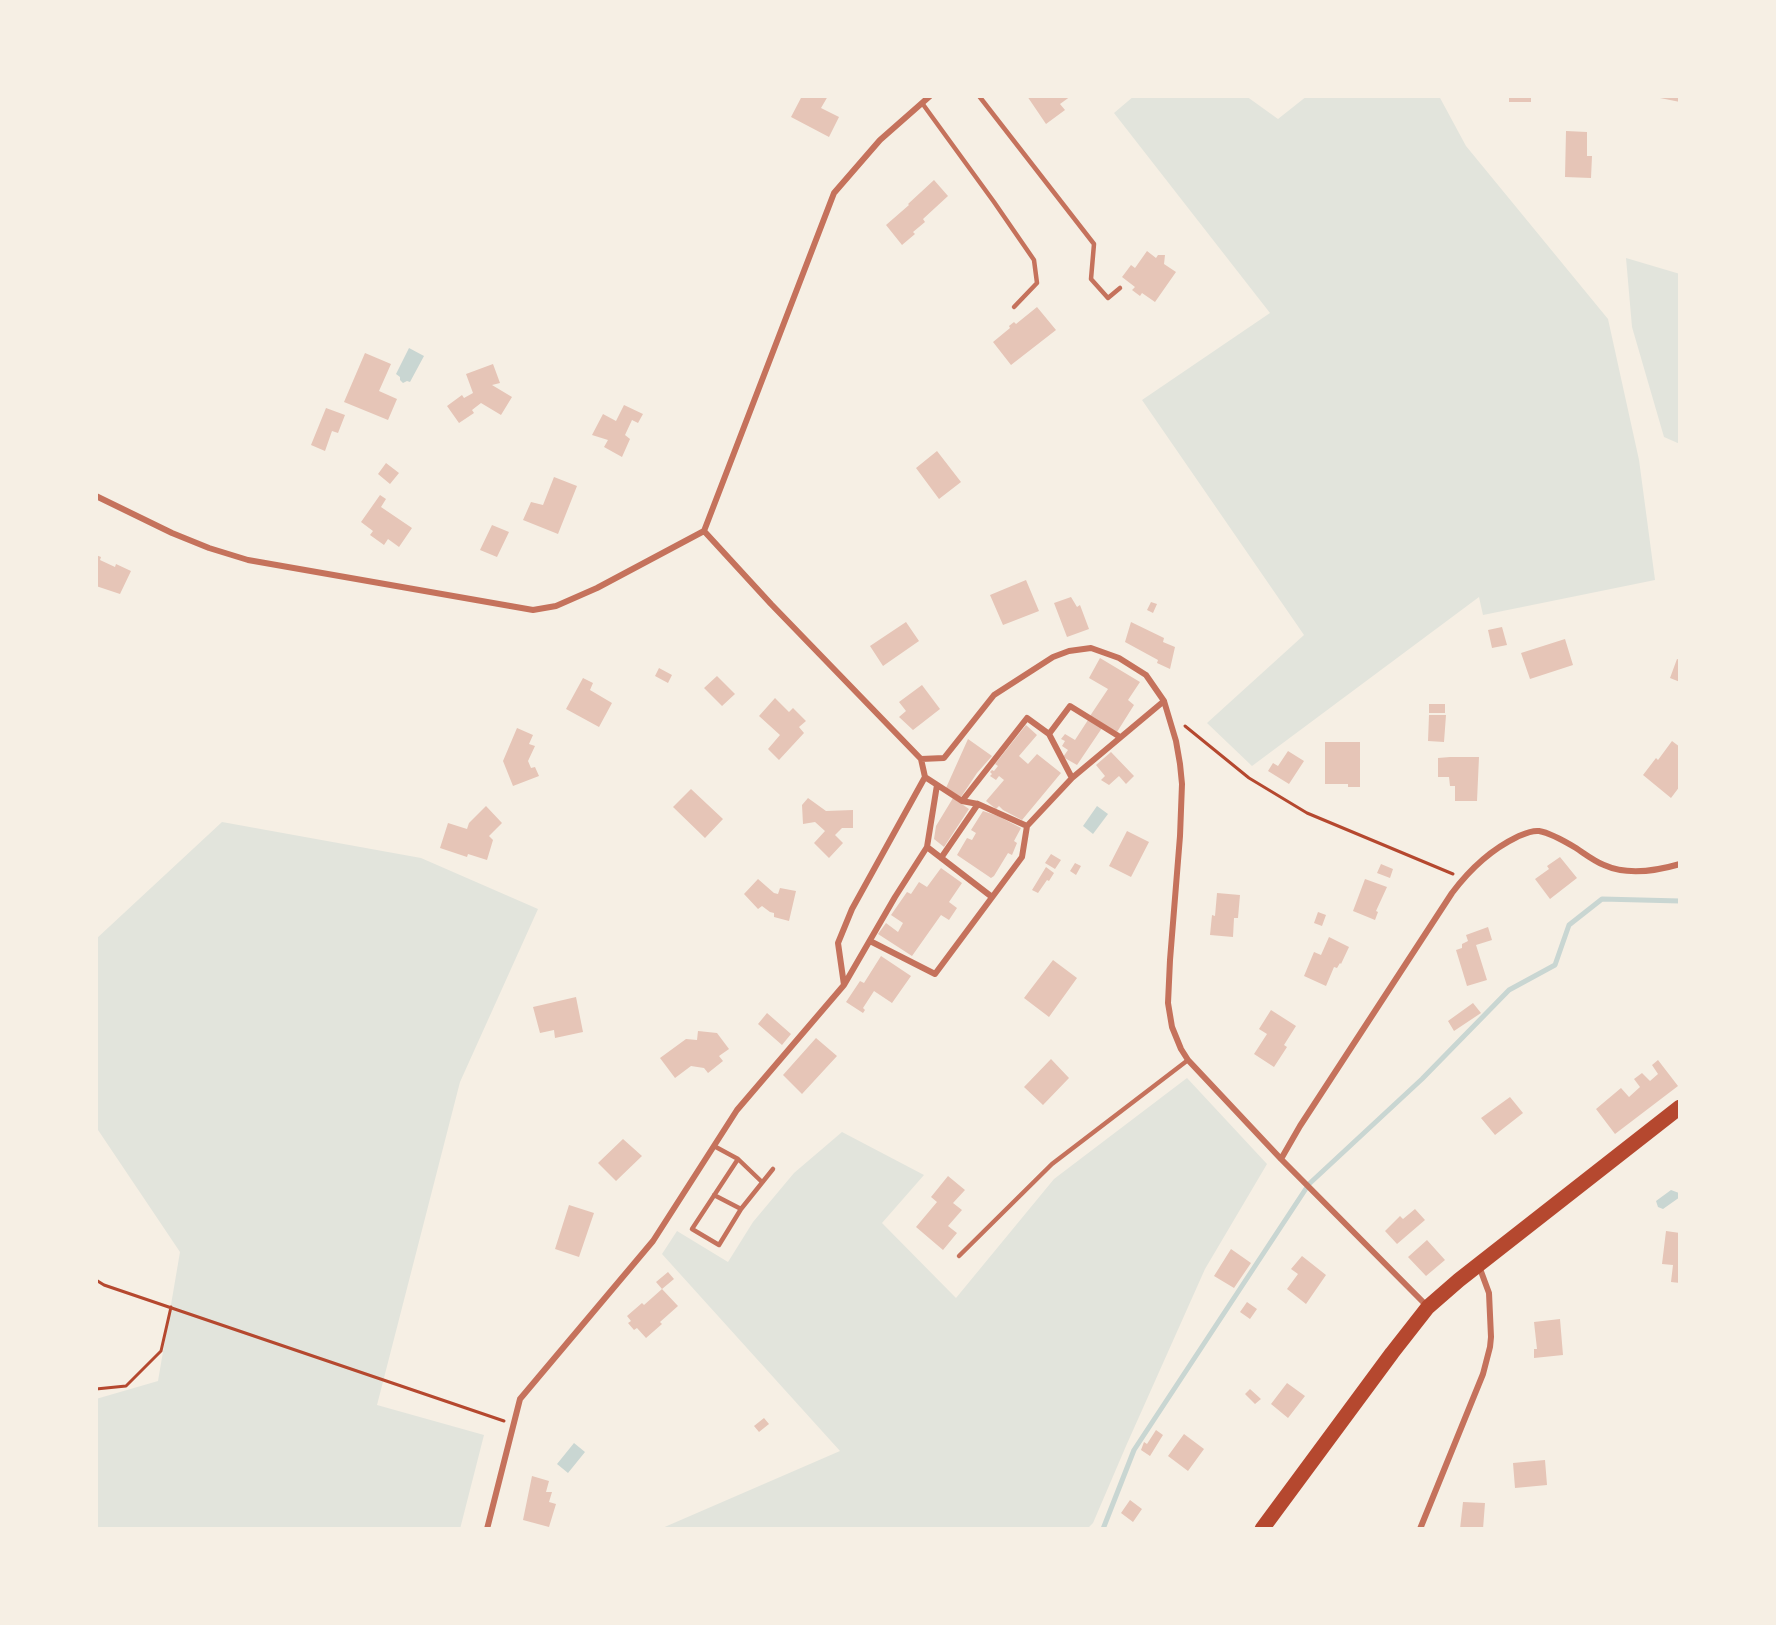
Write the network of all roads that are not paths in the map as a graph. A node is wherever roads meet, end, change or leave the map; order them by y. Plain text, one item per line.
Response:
1 (930, 96) edge
2 (979, 96) edge
3 (922, 103) junction
4 (1120, 288) dead end
5 (1014, 307) dead end
6 (96, 496) edge
7 (704, 531) junction
8 (1164, 701) junction
9 (1049, 734) junction
10 (1120, 737) junction
11 (921, 759) junction
12 (925, 777) junction
13 (1072, 778) junction
14 (937, 785) junction
15 (962, 801) junction
16 (978, 804) junction
17 (1027, 826) junction
18 (927, 847) junction
19 (941, 858) junction
20 (1680, 864) edge
21 (992, 897) junction
22 (870, 941) junction
23 (844, 986) junction
24 (1188, 1060) junction
25 (1680, 1107) edge
26 (714, 1146) junction
27 (738, 1158) junction
28 (1281, 1159) junction
29 (773, 1169) dead end
30 (762, 1182) junction
31 (714, 1195) junction
32 (741, 1209) junction
33 (959, 1256) dead end
34 (1479, 1265) junction
35 (1428, 1307) junction
36 (487, 1529) edge
37 (1262, 1529) edge
38 (1420, 1529) edge

1 - 3 street
2 - 4 lane
3 - 5 lane
3 - 7 street
6 - 7 street
7 - 11 street
8 - 10 street
8 - 11 street
8 - 24 street
9 - 10 street
9 - 13 street
9 - 15 street
10 - 13 street
11 - 12 street
12 - 14 street
12 - 23 street
13 - 17 street
14 - 15 street
14 - 18 street
15 - 16 street
16 - 17 street
16 - 19 street
17 - 21 street
18 - 19 street
18 - 22 street
19 - 21 street
20 - 28 street
21 - 22 street
22 - 23 street
23 - 26 street
24 - 28 street
24 - 33 lane
25 - 34 main road
26 - 27 lane
26 - 36 street
27 - 30 lane
27 - 31 lane
28 - 35 street
29 - 30 lane
30 - 32 lane
31 - 32 lane
31 - 32 lane
34 - 35 main road
34 - 38 street
35 - 37 main road

